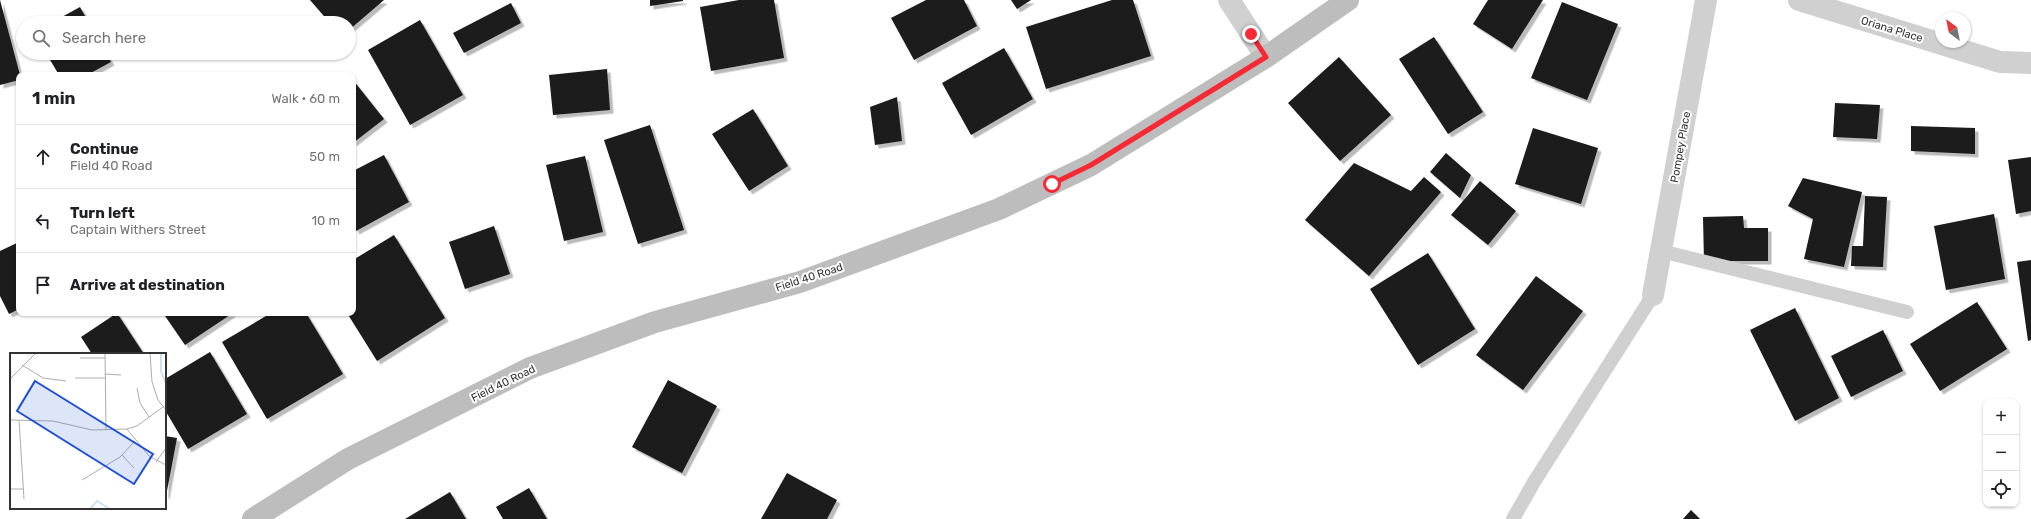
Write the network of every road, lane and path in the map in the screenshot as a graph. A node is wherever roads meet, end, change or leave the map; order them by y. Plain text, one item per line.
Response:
1 (1228, 0) edge
2 (1348, 0) edge
3 (1706, 0) edge
4 (1799, 0) edge
5 (1266, 57) junction
6 (2031, 62) edge
7 (1661, 251) junction
8 (1653, 295) joint
9 (1907, 312) dead end
10 (252, 519) edge
11 (1513, 519) edge

1 - 5 street
2 - 5 street, Field 40 Road
3 - 7 street, Pompey Place
4 - 6 street, Oriana Place
5 - 10 street, Field 40 Road
7 - 8 street, Pompey Place
7 - 9 lane
8 - 11 lane

